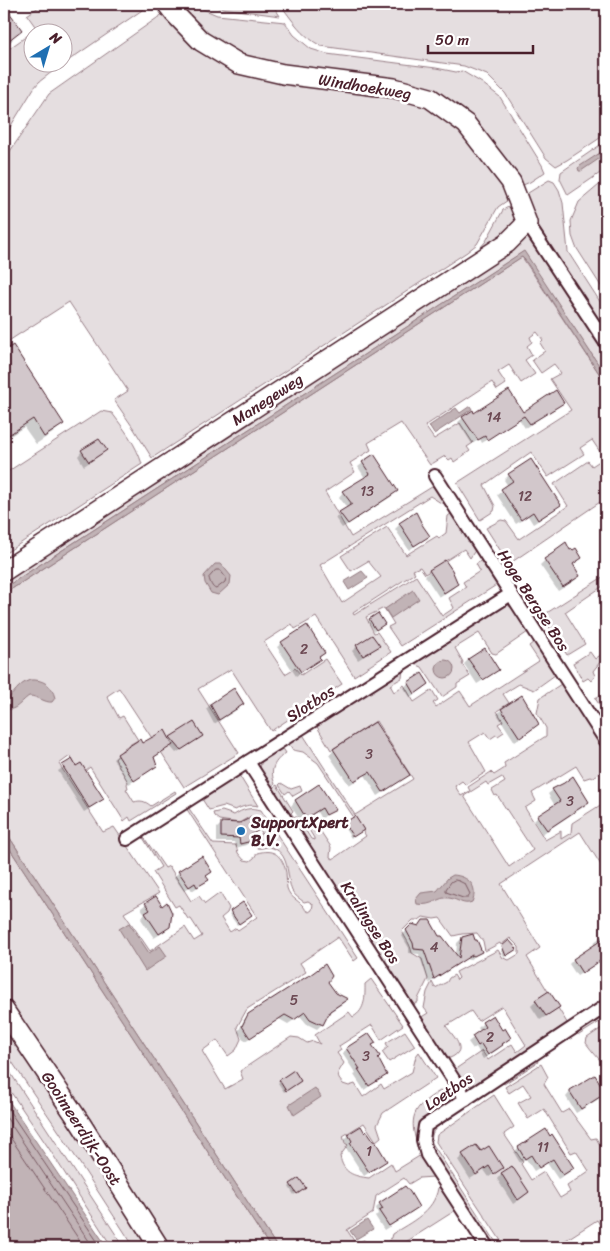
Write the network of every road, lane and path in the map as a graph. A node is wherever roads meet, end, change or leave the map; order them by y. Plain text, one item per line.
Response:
1 (167, 4) edge
2 (527, 223) junction
3 (606, 343) edge
4 (435, 476) dead end
5 (4, 571) edge
6 (510, 594) junction
7 (606, 741) edge
8 (248, 762) junction
9 (127, 839) dead end
10 (606, 1006) edge
11 (4, 1010) edge
12 (466, 1099) junction
13 (159, 1247) edge
14 (487, 1247) edge

1 - 2 street, Windhoekweg
2 - 3 street, Windhoekweg
2 - 5 street, Manegeweg
4 - 6 street, Hoge Bergse Bos
6 - 7 street, Hoge Bergse Bos
6 - 8 street, Slotbos
8 - 9 street, Slotbos
8 - 12 street, Kralingse Bos
10 - 12 street, Loetbos
11 - 13 street, Gooimeerdijk-Oost
12 - 14 street, Loetbos

